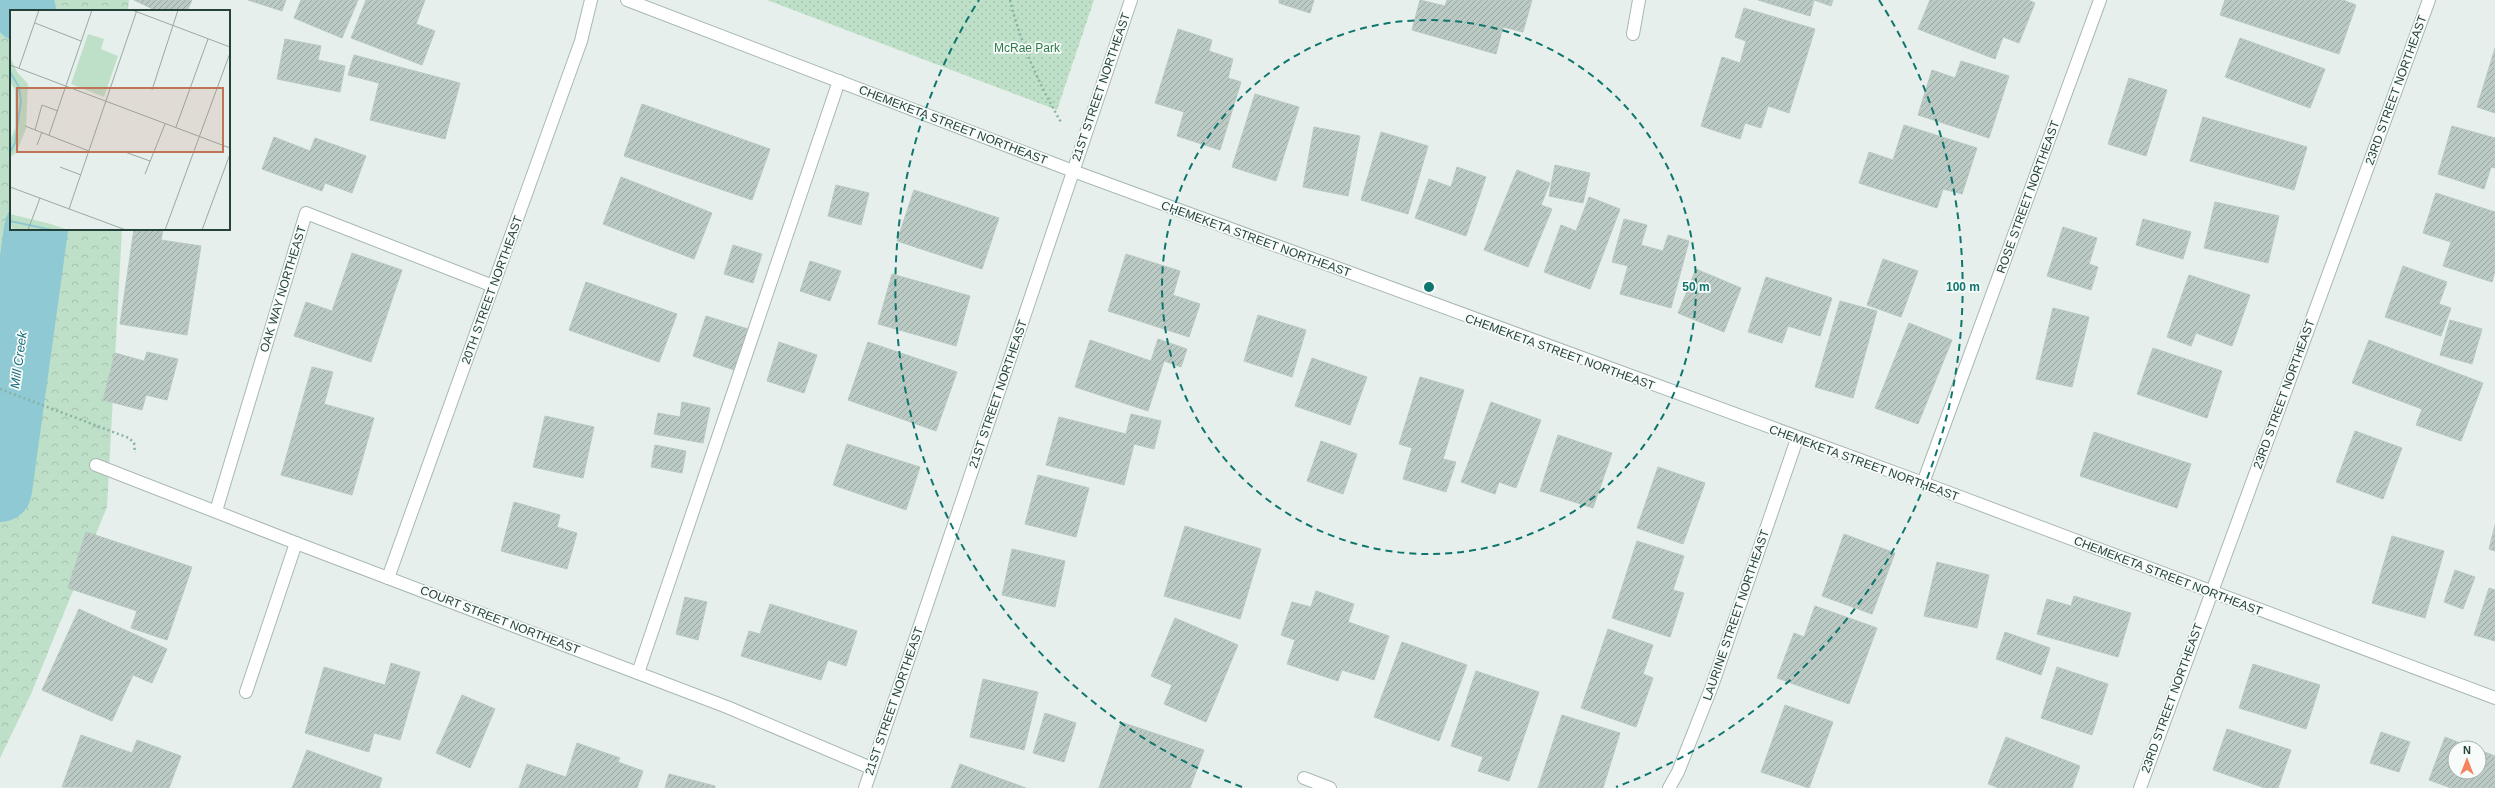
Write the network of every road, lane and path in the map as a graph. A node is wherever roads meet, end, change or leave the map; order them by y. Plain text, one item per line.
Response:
1 (591, 0) edge
2 (627, 0) edge
3 (1010, 0) edge
4 (1131, 0) edge
5 (1639, 0) edge
6 (2100, 0) edge
7 (2428, 0) edge
8 (1633, 34) dead end
9 (839, 81) junction
10 (1079, 153) junction
11 (1073, 171) junction
12 (493, 286) junction
13 (0, 389) edge
14 (1796, 439) junction
15 (96, 465) dead end
16 (127, 477) junction
17 (1923, 484) junction
18 (216, 511) junction
19 (296, 543) junction
20 (388, 578) junction
21 (2211, 592) junction
22 (638, 673) junction
23 (246, 692) dead end
24 (2495, 698) edge
25 (871, 768) junction
26 (1304, 778) dead end
27 (865, 788) edge
28 (1330, 788) edge
29 (1669, 788) edge
30 (2140, 788) edge

1 - 12 street, 20TH STREET NORTHEAST
2 - 9 street, CHEMEKETA STREET NORTHEAST
3 - 10 path
4 - 10 street, 21ST STREET NORTHEAST
5 - 8 street
6 - 17 street, ROSE STREET NORTHEAST
7 - 21 street, 23RD STREET NORTHEAST
9 - 11 street, CHEMEKETA STREET NORTHEAST
9 - 22 street
10 - 11 street, 21ST STREET NORTHEAST
11 - 14 street, CHEMEKETA STREET NORTHEAST
11 - 25 street, 21ST STREET NORTHEAST
12 - 18 street, OAK WAY NORTHEAST
12 - 20 street, 20TH STREET NORTHEAST
13 - 16 path
14 - 17 street, CHEMEKETA STREET NORTHEAST
14 - 29 street, LAURINE STREET NORTHEAST
15 - 16 street, COURT STREET NORTHEAST
16 - 18 street, COURT STREET NORTHEAST
17 - 21 street, CHEMEKETA STREET NORTHEAST
18 - 19 street, COURT STREET NORTHEAST
19 - 20 street, COURT STREET NORTHEAST
19 - 23 street
20 - 22 street, COURT STREET NORTHEAST
21 - 24 street, CHEMEKETA STREET NORTHEAST
21 - 30 street, 23RD STREET NORTHEAST
22 - 25 street, COURT STREET NORTHEAST
25 - 27 street, 21ST STREET NORTHEAST
26 - 28 street

